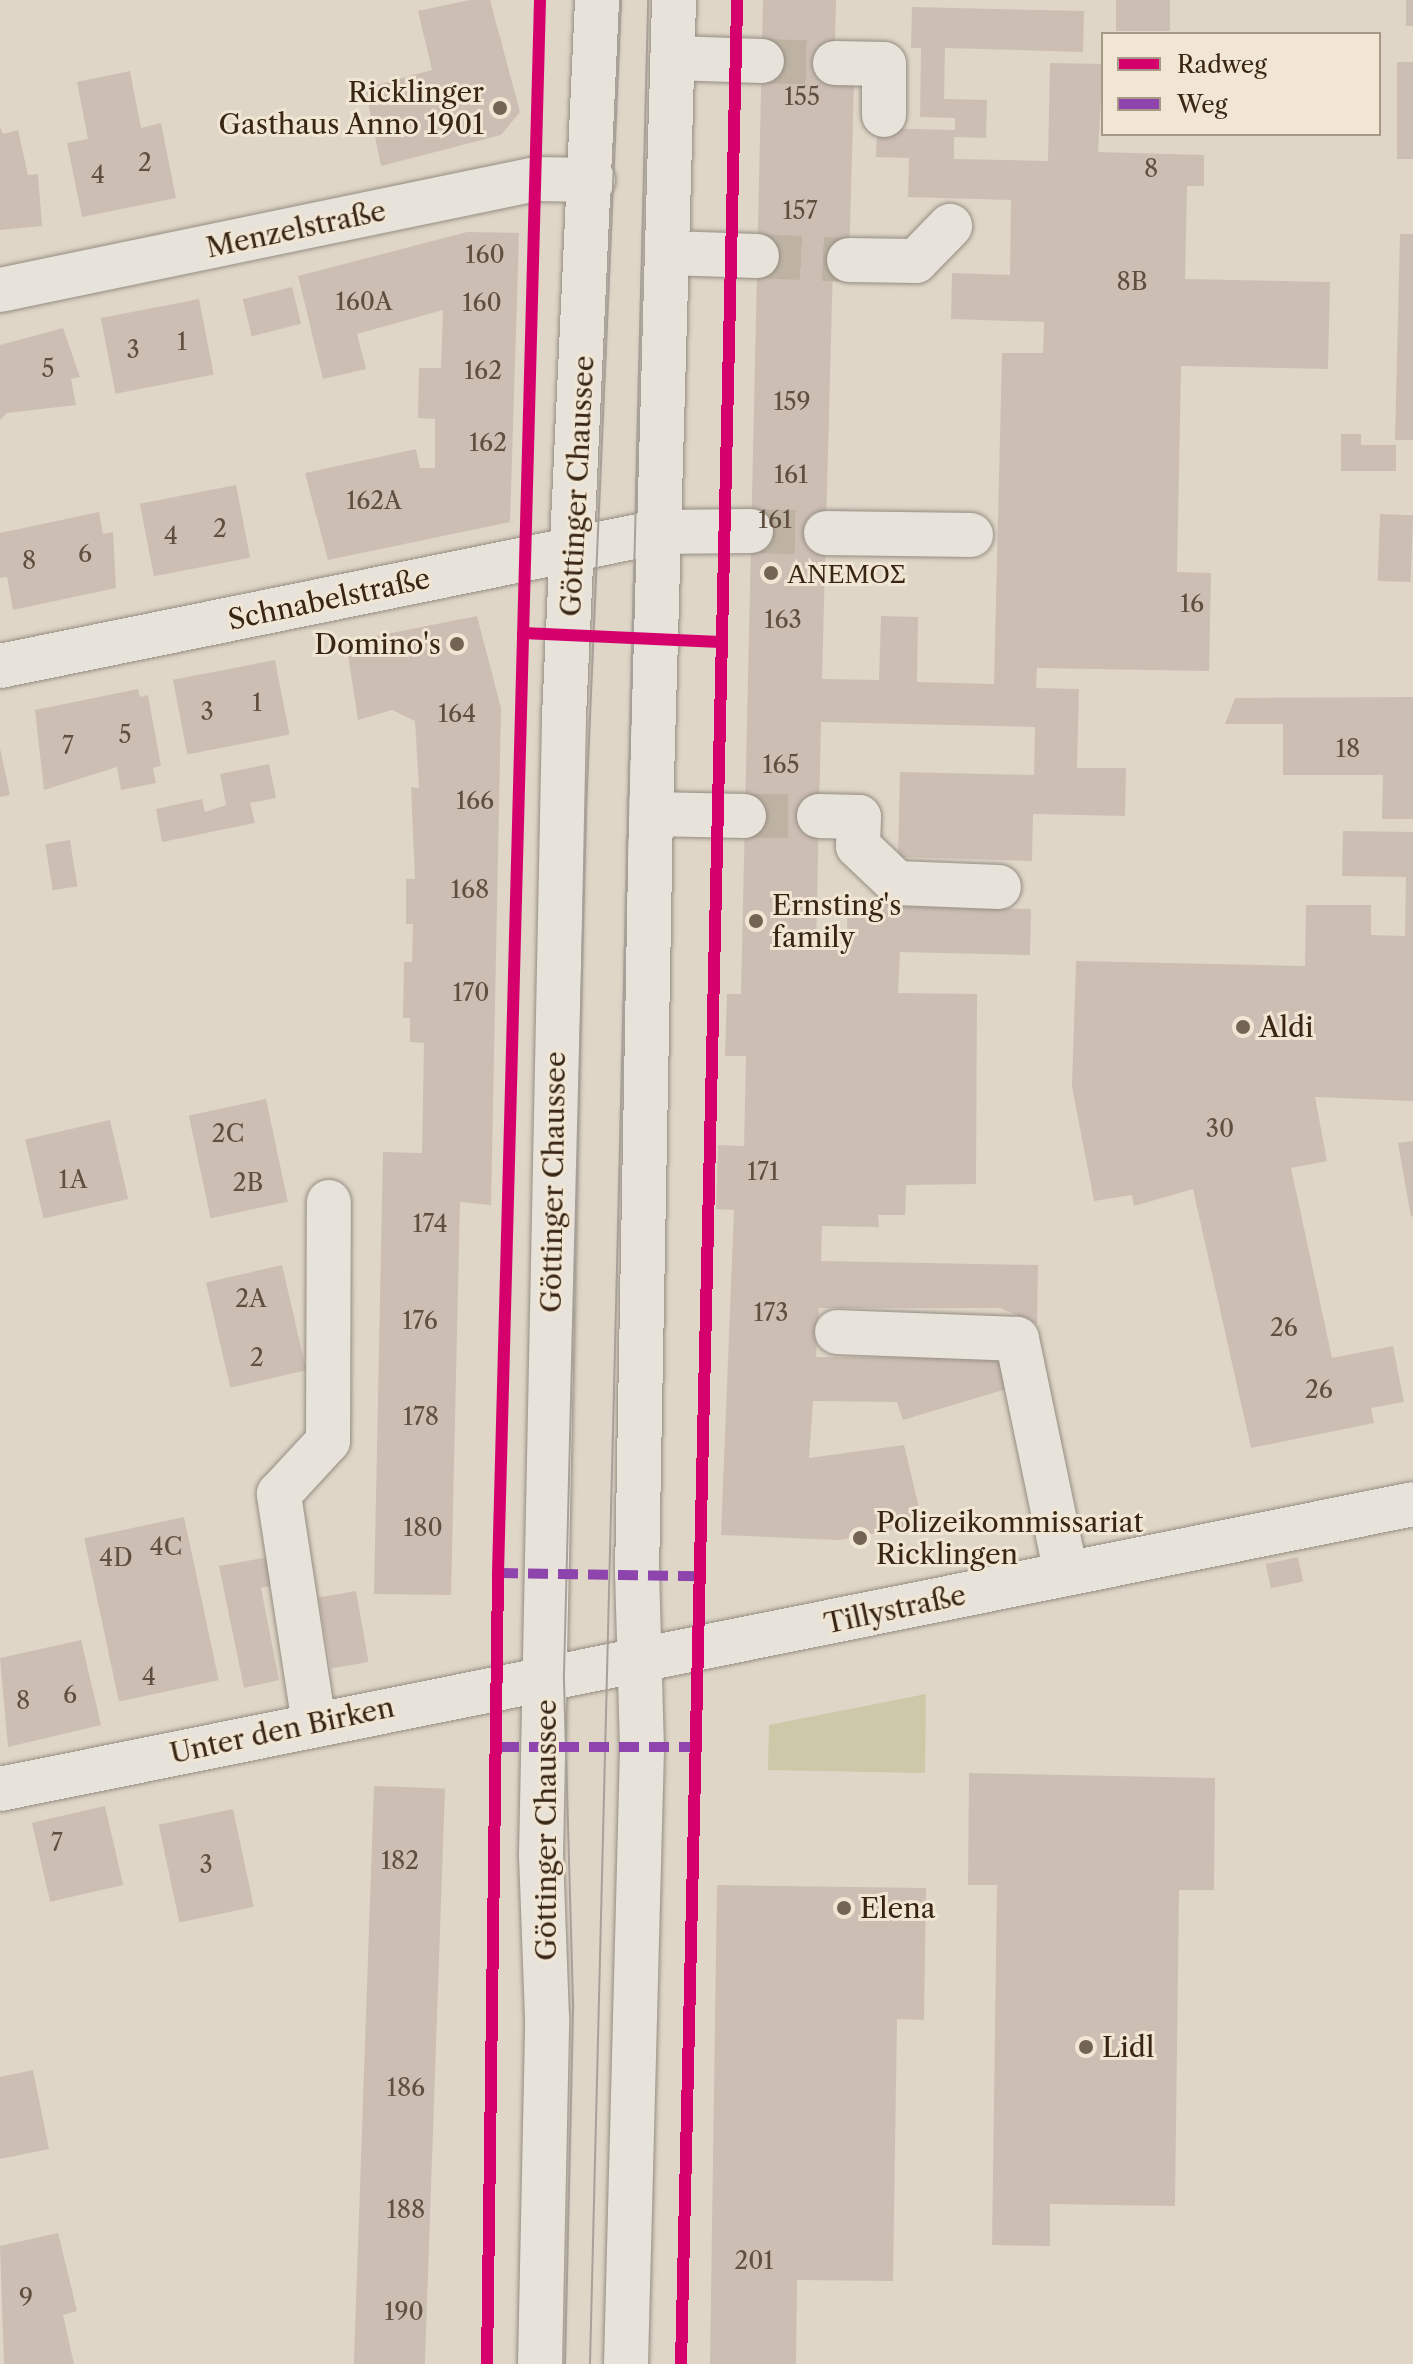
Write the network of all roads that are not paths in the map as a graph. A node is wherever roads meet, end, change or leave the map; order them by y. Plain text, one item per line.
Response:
1 (597, 0) edge
2 (674, 0) edge
3 (672, 58) junction
4 (762, 61) tunnel mouth
5 (835, 63) tunnel mouth
6 (884, 115) dead end
7 (593, 180) junction
8 (950, 226) dead end
9 (669, 253) junction
10 (757, 256) tunnel mouth
11 (849, 260) tunnel mouth
12 (0, 290) edge
13 (751, 531) tunnel mouth
14 (658, 532) junction
15 (826, 533) tunnel mouth
16 (971, 535) dead end
17 (575, 549) junction
18 (0, 666) edge
19 (651, 814) junction
20 (744, 816) tunnel mouth
21 (819, 816) tunnel mouth
22 (999, 887) dead end
23 (329, 1202) dead end
24 (837, 1332) dead end
25 (1413, 1504) edge
26 (1066, 1573) junction
27 (641, 1661) junction
28 (555, 1676) junction
29 (314, 1724) junction
30 (0, 1789) edge
31 (540, 2364) edge
32 (626, 2364) edge

1 - 7 street, Göttinger Chaussee
2 - 3 street
3 - 4 street
3 - 9 street
5 - 6 street
7 - 12 street, Menzelstraße
7 - 17 street, Göttinger Chaussee
8 - 11 street
9 - 10 street
9 - 14 street
13 - 14 street, Schnabelstraße
14 - 17 street, Schnabelstraße
14 - 19 street
15 - 16 street
17 - 18 street, Schnabelstraße
17 - 28 street, Göttinger Chaussee
19 - 20 street
19 - 27 street
21 - 22 street
23 - 29 street
24 - 26 street
25 - 26 street, Tillystraße
26 - 27 street, Tillystraße
27 - 28 street, Tillystraße
27 - 32 street
28 - 29 street, Unter den Birken
28 - 31 street, Göttinger Chaussee
29 - 30 street, Unter den Birken

